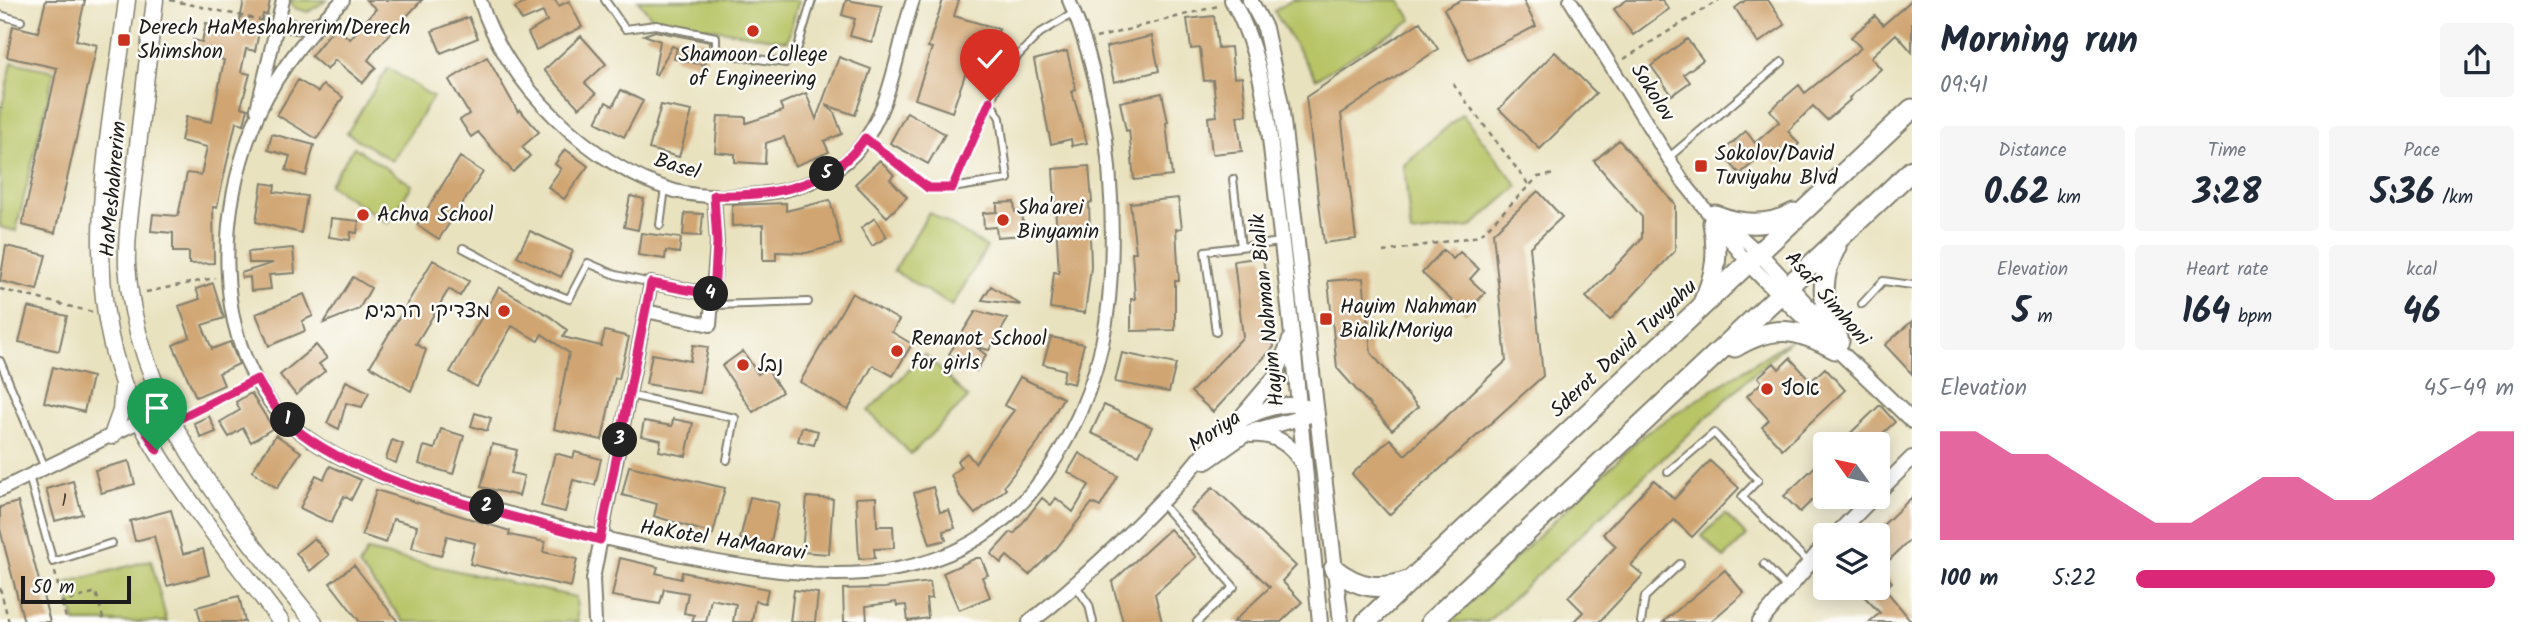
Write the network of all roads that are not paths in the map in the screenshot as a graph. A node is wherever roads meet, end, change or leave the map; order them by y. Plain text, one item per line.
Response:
1 (127, 0) edge
2 (155, 0) edge
3 (283, 0) edge
4 (343, 0) edge
5 (480, 0) edge
6 (605, 0) edge
7 (812, 0) edge
8 (913, 0) edge
9 (1069, 0) edge
10 (1250, 0) edge
11 (1570, 0) edge
12 (1233, 2) edge
13 (1074, 13) junction
14 (0, 15) edge
15 (21, 21) dead end
16 (321, 22) junction
17 (278, 24) junction
18 (1782, 62) dead end
19 (990, 101) junction
20 (1912, 109) edge
21 (252, 129) junction
22 (1668, 158) junction
23 (1912, 170) edge
24 (1233, 179) dead end
25 (666, 187) junction
26 (714, 195) junction
27 (1813, 202) junction
28 (1710, 214) junction
29 (660, 225) dead end
30 (1842, 236) junction
31 (1282, 242) junction
32 (1241, 247) junction
33 (463, 248) dead end
34 (1753, 258) junction
35 (651, 283) junction
36 (1912, 285) edge
37 (1785, 291) junction
38 (713, 300) junction
39 (808, 302) dead end
40 (1862, 304) dead end
41 (1701, 308) junction
42 (646, 311) junction
43 (1216, 332) dead end
44 (1292, 332) junction
45 (1837, 345) junction
46 (0, 361) edge
47 (1707, 363) junction
48 (123, 383) junction
49 (629, 395) junction
50 (1318, 411) junction
51 (1300, 412) junction
52 (169, 417) junction
53 (140, 421) junction
54 (1912, 421) edge
55 (1234, 433) junction
56 (111, 436) junction
57 (1912, 457) edge
58 (727, 460) dead end
59 (45, 468) junction
60 (1668, 472) dead end
61 (1307, 474) junction
62 (29, 476) junction
63 (1890, 480) edge
64 (0, 490) edge
65 (1165, 497) junction
66 (1861, 509) edge
67 (1848, 523) edge
68 (600, 540) junction
69 (112, 543) dead end
70 (1813, 558) edge
71 (1809, 563) junction
72 (1680, 564) dead end
73 (1764, 564) dead end
74 (1334, 569) junction
75 (1412, 579) junction
76 (1075, 584) junction
77 (1787, 588) junction
78 (281, 622) edge
79 (314, 622) edge
80 (595, 622) edge
81 (1030, 622) edge
82 (1093, 622) edge
83 (1197, 622) edge
84 (1320, 622) edge
85 (1341, 622) edge
86 (1366, 622) edge
87 (1431, 622) edge
88 (1641, 622) edge
89 (1760, 622) edge

1 - 48 main road, HaMeshahrerim
2 - 52 main road, HaMeshahrerim
3 - 17 street
4 - 16 street, HaKotel HaMaaravi
5 - 25 street, Basel
6 - 7 lane
8 - 26 street, Basel
9 - 13 street, HaKotel HaMaaravi
10 - 50 street, Hayim Nahman Bialik
11 - 22 street, Sokolov
12 - 31 street, Hayim Nahman Bialik
13 - 19 lane
13 - 68 street, HaKotel HaMaaravi
14 - 15 lane
16 - 17 street
16 - 21 street, HaKotel HaMaaravi
17 - 21 street
18 - 22 lane
19 - 19 lane
20 - 27 highway, Sderot David Tuvyahu
21 - 68 street, HaKotel HaMaaravi
22 - 28 street, Sokolov
23 - 30 highway
24 - 32 lane
25 - 26 street, Basel
25 - 29 lane
26 - 38 street
27 - 28 highway
27 - 34 highway, Sderot David Tuvyahu
28 - 34 street, Sokolov
28 - 41 highway
30 - 37 highway
30 - 45 highway
31 - 32 lane
31 - 44 street, Hayim Nahman Bialik
32 - 43 lane
33 - 35 lane
34 - 37 street, Asaf Simhoni
34 - 41 highway, Sderot David Tuvyahu
35 - 38 street
35 - 42 street
36 - 40 lane
37 - 45 street, Asaf Simhoni
37 - 47 highway
38 - 39 lane
38 - 42 street
41 - 75 highway, Sderot David Tuvyahu
42 - 49 street
44 - 51 street, Hayim Nahman Bialik
44 - 55 street
45 - 47 highway
45 - 54 street, Asaf Simhoni
46 - 59 lane
47 - 87 highway
48 - 53 main road, HaMeshahrerim
48 - 56 main road
49 - 58 lane
49 - 68 street
50 - 51 street, Moriya
50 - 74 street, Hayim Nahman Bialik
51 - 55 street, Moriya
51 - 61 street, Hayim Nahman Bialik
52 - 53 street
52 - 79 main road, HaMeshahrerim
53 - 56 street
53 - 78 main road, HaMeshahrerim
55 - 61 street
55 - 65 street, Moriya
56 - 59 street
57 - 63 street
59 - 62 street
60 - 71 lane
61 - 84 street, Hayim Nahman Bialik
62 - 64 street
62 - 69 lane
65 - 76 street, Moriya
65 - 83 lane
66 - 67 street
68 - 80 street
70 - 71 street
71 - 77 street
72 - 88 lane
73 - 77 lane
74 - 75 highway
74 - 85 street, Hayim Nahman Bialik
75 - 86 highway, Sderot David Tuvyahu
76 - 81 street, Moriya
76 - 82 lane
77 - 89 street

